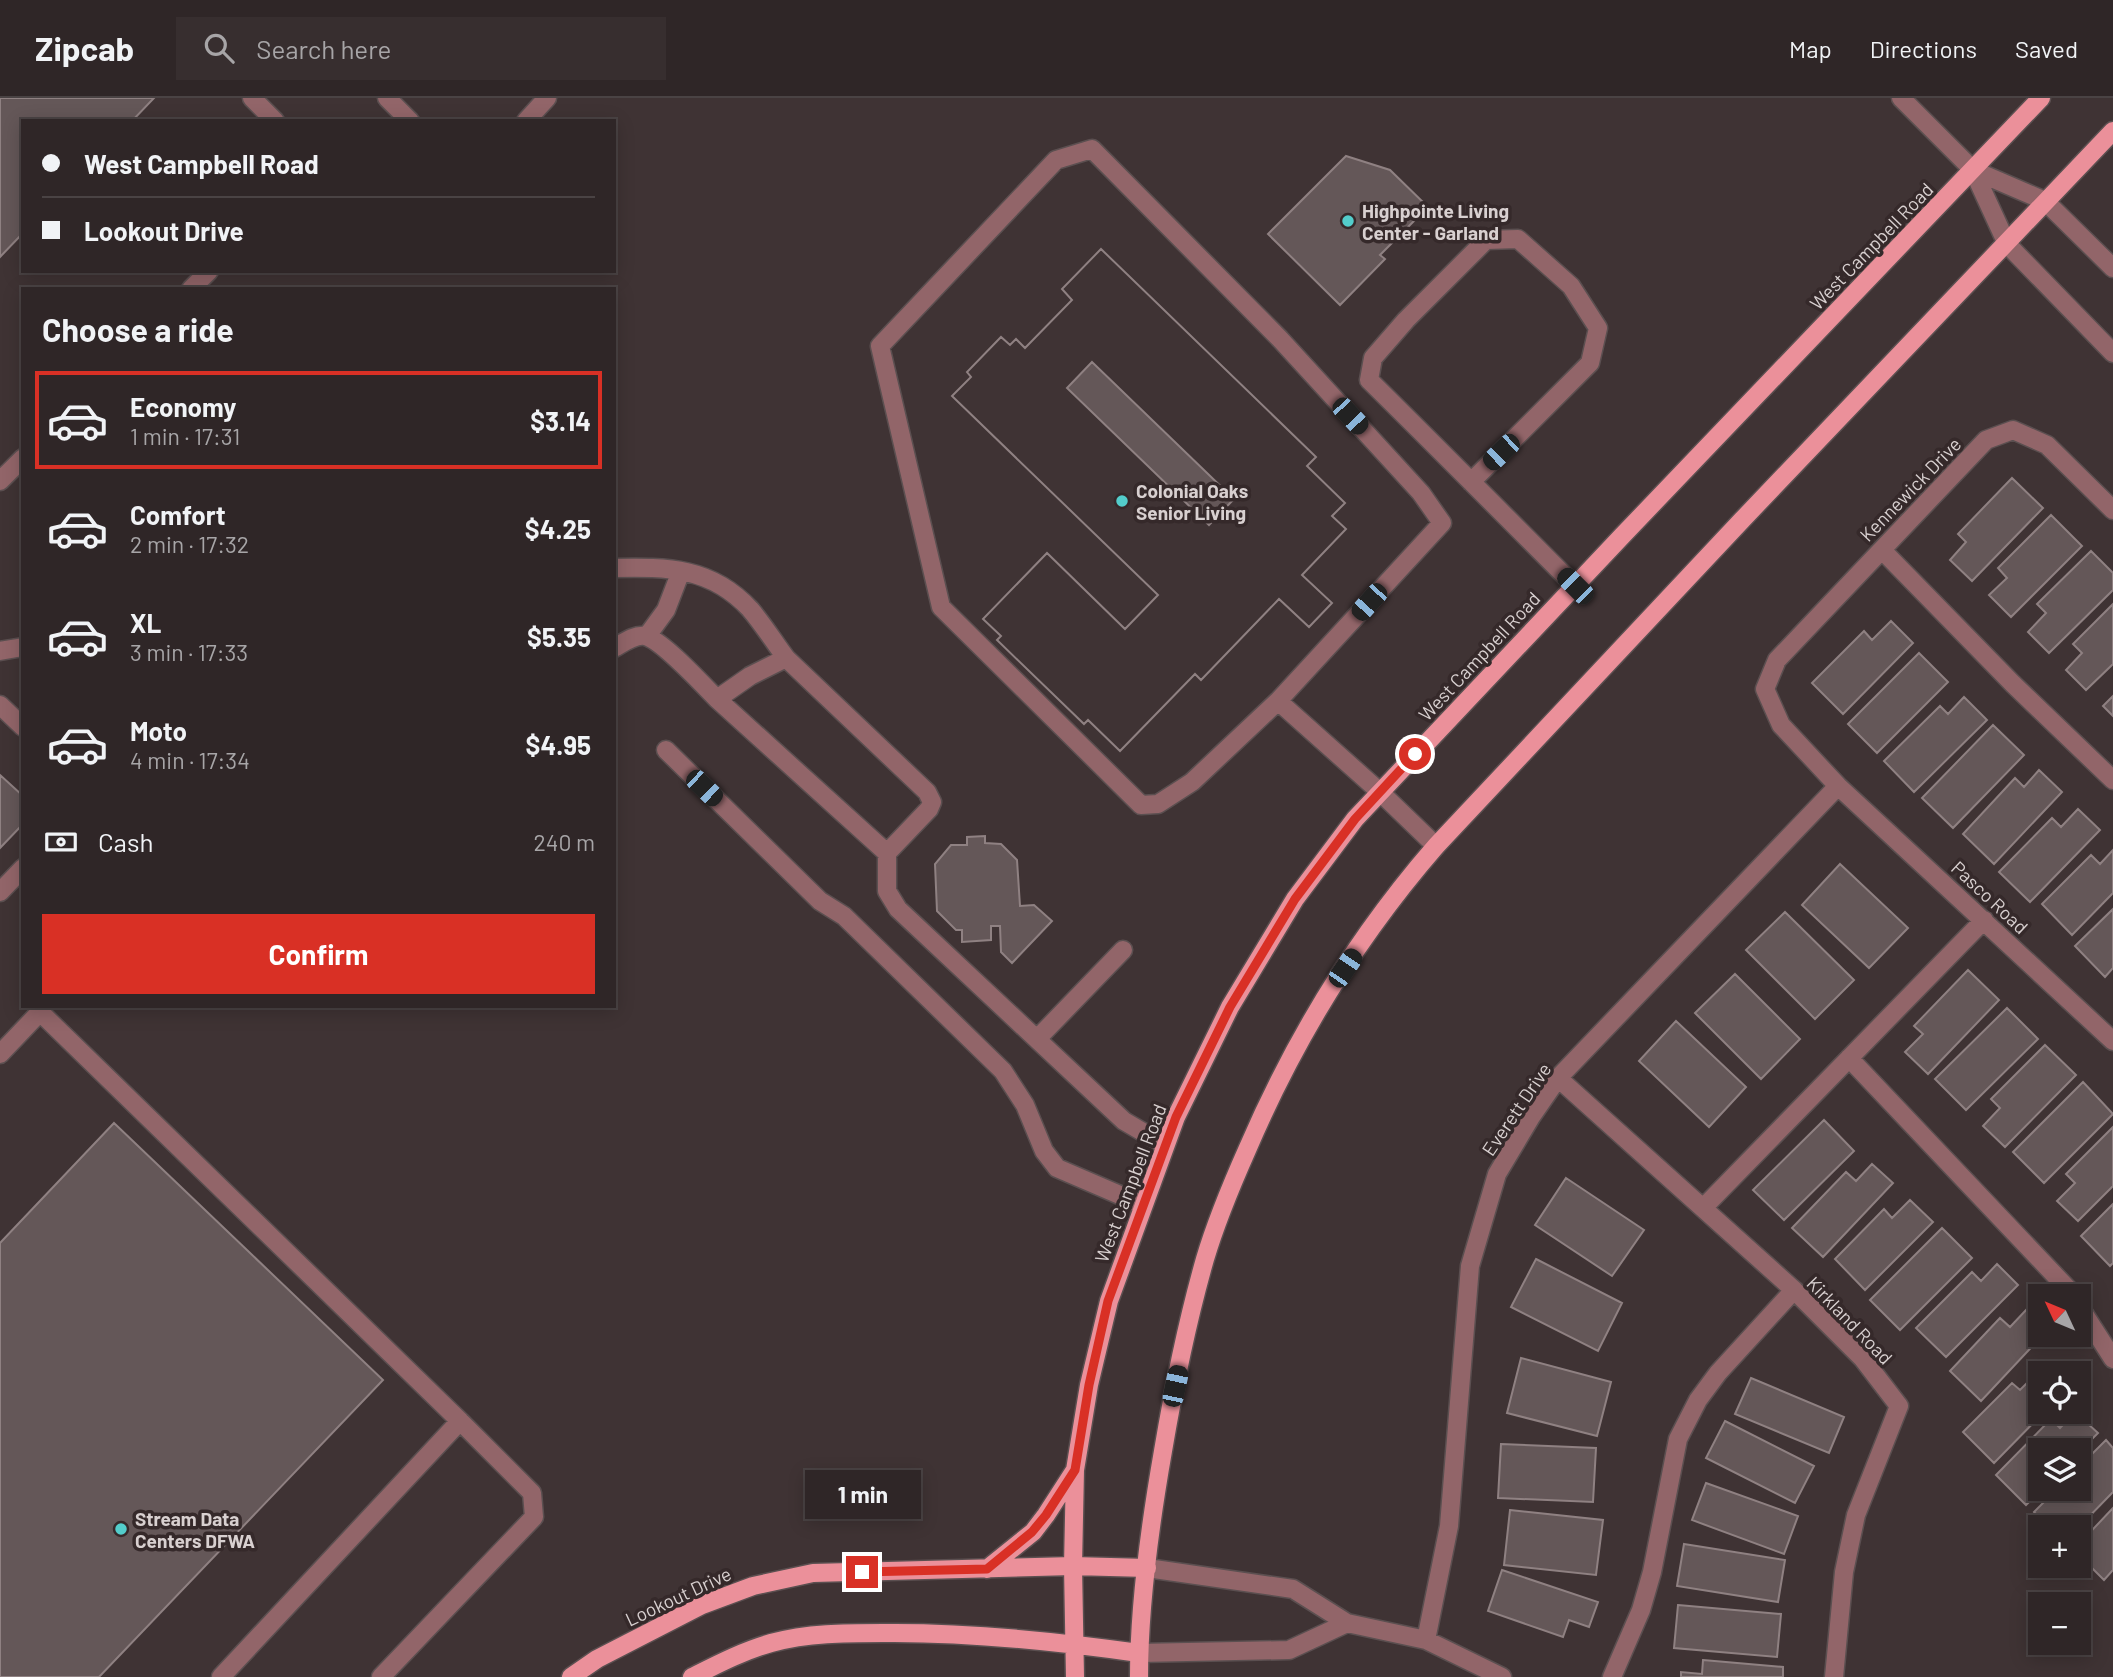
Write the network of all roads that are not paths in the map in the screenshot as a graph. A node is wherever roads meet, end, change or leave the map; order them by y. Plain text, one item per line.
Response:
1 (252, 98) edge
2 (387, 98) edge
3 (547, 98) edge
4 (1901, 98) edge
5 (2041, 98) edge
6 (273, 119) edge
7 (408, 119) edge
8 (528, 119) edge
9 (2113, 131) edge
10 (1973, 170) junction
11 (2045, 201) junction
12 (2007, 244) junction
13 (2113, 268) edge
14 (207, 273) edge
15 (193, 287) edge
16 (2113, 353) edge
17 (21, 460) edge
18 (0, 481) edge
19 (1471, 482) junction
20 (2113, 510) edge
21 (1882, 550) junction
22 (616, 568) edge
23 (681, 571) junction
24 (1575, 586) junction
25 (647, 636) junction
26 (21, 647) edge
27 (616, 647) edge
28 (0, 651) edge
29 (786, 658) junction
30 (1765, 689) joint
31 (717, 699) junction
32 (1278, 701) junction
33 (0, 705) edge
34 (21, 725) edge
35 (666, 750) dead end
36 (2113, 780) edge
37 (1838, 786) junction
38 (1380, 792) junction
39 (1436, 846) junction
40 (887, 853) junction
41 (21, 870) edge
42 (0, 892) edge
43 (1984, 920) junction
44 (1123, 950) dead end
45 (1037, 1040) junction
46 (2113, 1041) edge
47 (0, 1054) edge
48 (1849, 1058) junction
49 (1558, 1079) junction
50 (1165, 1145) junction
51 (1143, 1205) junction
52 (1703, 1208) junction
53 (2063, 1284) edge
54 (1794, 1290) junction
55 (2091, 1325) edge
56 (2113, 1359) edge
57 (460, 1421) junction
58 (1075, 1470) junction
59 (1073, 1566) junction
60 (1147, 1568) junction
61 (987, 1569) junction
62 (1347, 1623) junction
63 (1426, 1640) junction
64 (1075, 1644) junction
65 (1139, 1653) junction
66 (221, 1677) edge
67 (381, 1677) edge
68 (571, 1677) edge
69 (692, 1677) edge
70 (1075, 1677) edge
71 (1139, 1677) edge
72 (1502, 1677) edge
73 (1612, 1677) edge
74 (1834, 1677) edge

1 - 6 street
2 - 7 street
3 - 8 street
4 - 10 street
5 - 10 main road, West Campbell Road
9 - 11 main road
10 - 11 street
10 - 12 street
10 - 24 main road, West Campbell Road
11 - 12 main road
11 - 13 street
12 - 16 street
12 - 39 main road
14 - 15 street
17 - 18 street
19 - 19 street
19 - 24 street
20 - 21 street, Kennewick Drive
21 - 30 street, Kennewick Drive
21 - 36 street
22 - 23 street
23 - 25 street
23 - 29 street
24 - 38 main road, West Campbell Road
25 - 27 street
25 - 31 street
26 - 28 street
29 - 31 street
29 - 40 street
30 - 37 street, Pasco Road
31 - 40 street
32 - 32 street
32 - 38 street
33 - 34 street
35 - 51 street
37 - 43 street, Pasco Road
37 - 49 street, Everett Drive
38 - 39 street
38 - 50 main road, West Campbell Road
39 - 60 main road
40 - 45 street
41 - 42 street
43 - 46 street, Pasco Road
43 - 48 street
44 - 45 street
45 - 50 street
47 - 57 street
48 - 52 street
48 - 53 street
49 - 52 street, Kirkland Road
49 - 63 street, Everett Drive
50 - 51 main road, West Campbell Road
51 - 58 main road, West Campbell Road
52 - 54 street, Kirkland Road
54 - 73 street
54 - 74 street, Kirkland Road
55 - 56 street
57 - 66 street
57 - 67 street
58 - 59 main road, West Campbell Road
58 - 61 main road
59 - 60 main road, Lookout Drive
59 - 61 main road, Lookout Drive
59 - 64 main road, West Campbell Road
60 - 62 street
60 - 65 main road
61 - 68 main road, Lookout Drive
62 - 63 street
62 - 65 street
63 - 72 street
64 - 65 main road
64 - 69 main road
64 - 70 main road, West Campbell Road
65 - 71 main road

